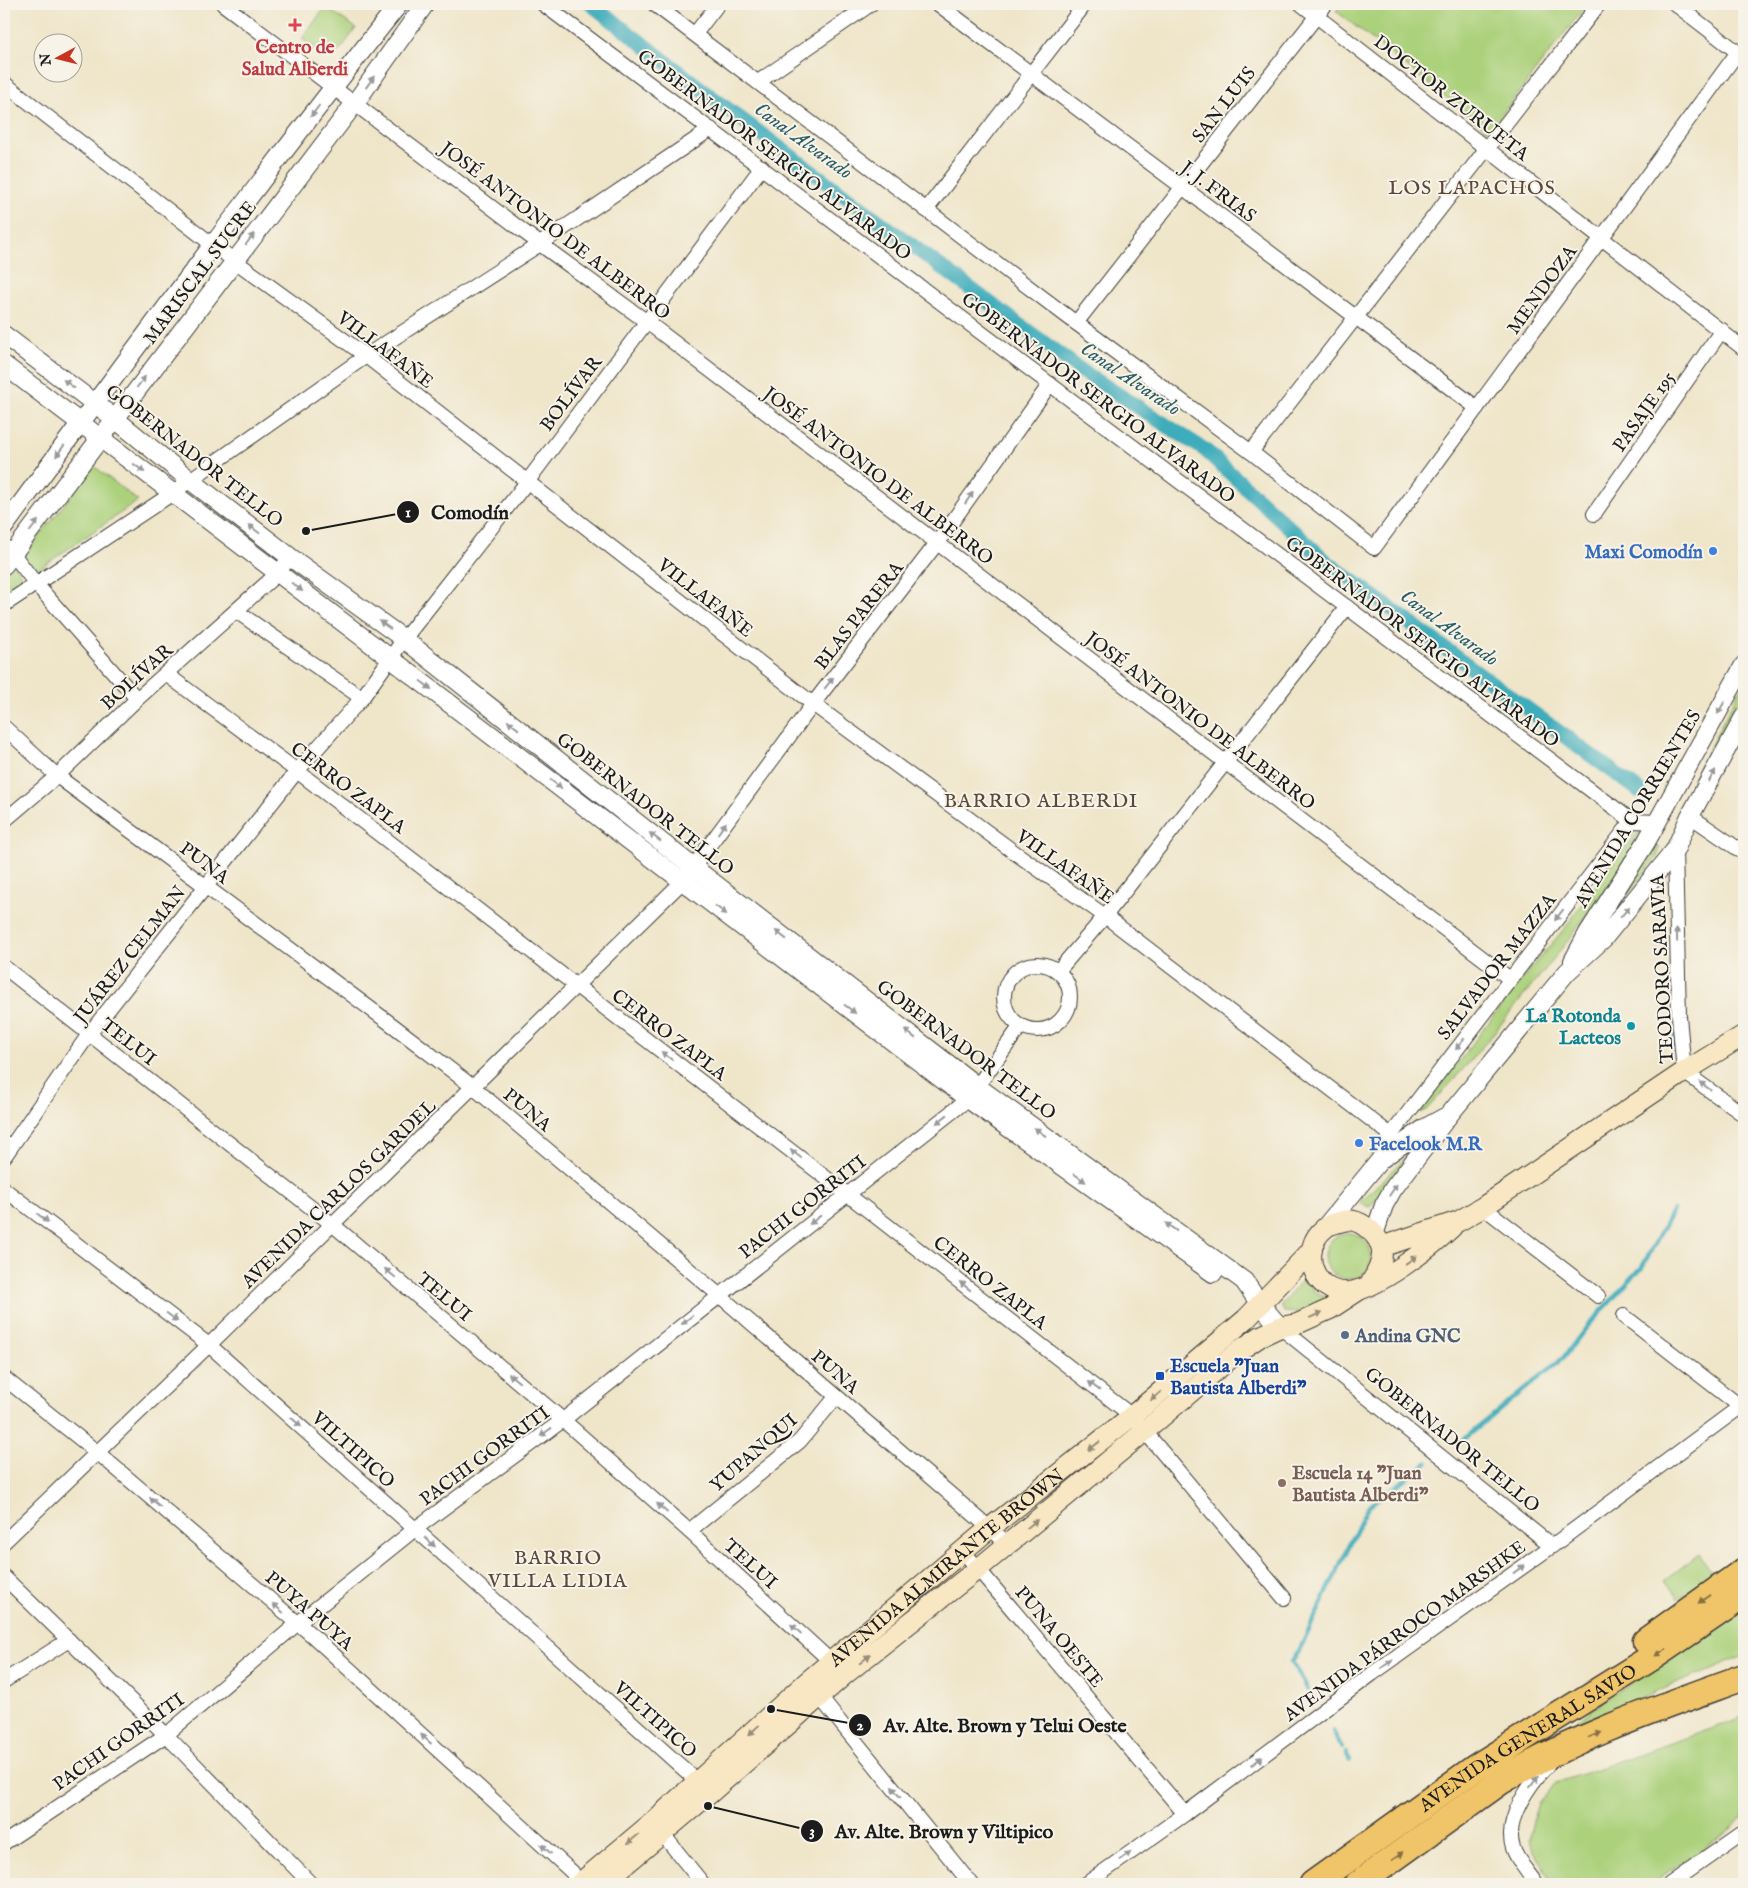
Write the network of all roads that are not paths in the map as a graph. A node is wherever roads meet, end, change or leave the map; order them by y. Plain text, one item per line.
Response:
1 (223, 4) edge
2 (400, 4) edge
3 (425, 4) edge
4 (543, 4) edge
5 (654, 4) edge
6 (718, 4) edge
7 (871, 4) edge
8 (938, 4) edge
9 (1085, 4) edge
10 (1301, 4) edge
11 (1326, 4) edge
12 (1599, 4) edge
13 (1675, 4) edge
14 (1316, 15) junction
15 (695, 34) junction
16 (1741, 55) edge
17 (1031, 73) junction
18 (758, 82) junction
19 (4, 83) edge
20 (333, 87) junction
21 (355, 103) junction
22 (711, 129) junction
23 (1487, 148) junction
24 (762, 167) junction
25 (1182, 187) junction
26 (926, 210) junction
27 (1602, 237) junction
28 (540, 244) junction
29 (213, 245) junction
30 (234, 261) junction
31 (1356, 317) junction
32 (648, 322) junction
33 (1076, 322) junction
34 (1722, 330) junction
35 (4, 335) edge
36 (1744, 349) edge
37 (366, 356) junction
38 (4, 366) edge
39 (1050, 384) junction
40 (95, 403) junction
41 (1477, 408) junction
42 (114, 418) junction
43 (79, 422) junction
44 (100, 439) junction
45 (1251, 452) junction
46 (190, 480) junction
47 (527, 482) junction
48 (173, 494) junction
49 (1594, 514) dead end
50 (4, 527) edge
51 (937, 542) junction
52 (7, 555) edge
53 (290, 557) junction
54 (278, 573) junction
55 (36, 584) junction
56 (4, 606) edge
57 (1347, 607) junction
58 (236, 611) junction
59 (404, 639) junction
60 (390, 658) junction
61 (1744, 665) edge
62 (166, 674) junction
63 (362, 698) junction
64 (137, 699) junction
65 (813, 704) junction
66 (1744, 717) edge
67 (4, 726) edge
68 (1225, 762) junction
69 (297, 771) junction
70 (57, 776) junction
71 (1690, 816) junction
72 (4, 821) edge
73 (1632, 821) junction
74 (1657, 822) junction
75 (1675, 850) junction
76 (1744, 853) edge
77 (688, 874) junction
78 (206, 886) junction
79 (1105, 916) junction
80 (4, 967) edge
81 (1058, 971) junction
82 (1567, 972) junction
83 (1510, 979) junction
84 (575, 986) junction
85 (1020, 1027) junction
86 (89, 1034) junction
87 (1744, 1035) edge
88 (1684, 1072) junction
89 (473, 1087) junction
90 (973, 1093) junction
91 (1450, 1115) junction
92 (1744, 1115) edge
93 (1391, 1135) junction
94 (4, 1157) edge
95 (1380, 1160) junction
96 (4, 1189) edge
97 (848, 1194) junction
98 (1483, 1208) junction
99 (1459, 1221) junction
100 (332, 1224) junction
101 (1326, 1226) junction
102 (1378, 1241) junction
103 (1312, 1250) junction
104 (1364, 1287) junction
105 (719, 1295) junction
106 (1598, 1296) dead end
107 (1260, 1304) junction
108 (1624, 1316) dead end
109 (1280, 1327) junction
110 (209, 1345) junction
111 (4, 1378) edge
112 (836, 1396) junction
113 (1742, 1406) edge
114 (563, 1420) junction
115 (1138, 1424) junction
116 (98, 1453) junction
117 (415, 1528) junction
118 (990, 1528) junction
119 (689, 1531) junction
120 (4, 1542) edge
121 (1008, 1544) junction
122 (1552, 1546) junction
123 (963, 1551) junction
124 (979, 1568) junction
125 (1744, 1571) edge
126 (4, 1578) edge
127 (1744, 1594) edge
128 (1284, 1598) dead end
129 (297, 1624) junction
130 (68, 1640) junction
131 (838, 1668) junction
132 (1744, 1677) edge
133 (4, 1681) edge
134 (813, 1690) junction
135 (166, 1735) junction
136 (1563, 1748) junction
137 (1475, 1768) junction
138 (704, 1788) junction
139 (1185, 1814) junction
140 (658, 1828) junction
141 (1744, 1832) edge
142 (4, 1844) edge
143 (312, 1884) edge
144 (578, 1884) edge
145 (602, 1884) edge
146 (704, 1884) edge
147 (971, 1884) edge
148 (1086, 1884) edge
149 (1313, 1884) edge
150 (1358, 1884) edge
151 (1536, 1884) edge
152 (1670, 1884) edge

1 - 20 street, JOSÉ ANTONIO DE ALBERRO
2 - 20 street, MARISCAL SUCRE
21 -> 3 street, MARISCAL SUCRE
4 - 22 street, GOBERNADOR SERGIO ALVARADO
5 - 15 street
6 - 15 street
7 - 18 street
8 - 17 street, J. J. FRIAS
9 - 17 street
10 - 14 street, DOCTOR ZURUETA
11 - 14 street, SAN LUIS
12 - 23 street
13 - 16 street
14 - 23 street, DOCTOR ZURUETA
14 - 25 street, SAN LUIS
15 - 18 street
16 - 27 street, MENDOZA
17 - 25 street, J. J. FRIAS
17 - 26 street
18 - 26 street
19 - 29 street, VILLAFAÑE
20 - 21 street, JOSÉ ANTONIO DE ALBERRO
20 -> 29 street, MARISCAL SUCRE
21 - 28 street, JOSÉ ANTONIO DE ALBERRO
30 -> 21 street, MARISCAL SUCRE
22 - 24 street, GOBERNADOR SERGIO ALVARADO
22 - 28 street
23 - 27 street, DOCTOR ZURUETA
23 - 31 street
24 - 32 street, BOLÍVAR
24 - 39 street, GOBERNADOR SERGIO ALVARADO
25 - 31 street, J. J. FRIAS
25 - 33 street, SAN LUIS
26 - 33 street
27 - 34 street, DOCTOR ZURUETA
27 - 41 street, MENDOZA
28 - 32 street, JOSÉ ANTONIO DE ALBERRO
28 - 37 street
29 - 30 street, VILLAFAÑE
29 - 40 street, MARISCAL SUCRE
30 - 37 street, VILLAFAÑE
42 -> 30 street, MARISCAL SUCRE
31 - 41 street, J. J. FRIAS
31 - 45 street
32 - 47 street, BOLÍVAR
32 - 51 street, JOSÉ ANTONIO DE ALBERRO
33 - 45 street
34 - 36 street, DOCTOR ZURUETA
34 - 49 street, PASAJE 195
40 -> 35 street, GOBERNADOR TELLO
37 - 46 street
37 - 47 street, VILLAFAÑE
38 - 43 street, GOBERNADOR TELLO
51 -> 39 street, BLAS PARERA
39 - 57 street, GOBERNADOR SERGIO ALVARADO
40 - 42 street, GOBERNADOR TELLO
40 - 43 street, MARISCAL SUCRE
41 - 45 street, MENDOZA
42 - 44 street, MARISCAL SUCRE
42 - 46 street, GOBERNADOR TELLO
43 - 44 street, GOBERNADOR TELLO
43 -> 50 street, MARISCAL SUCRE
44 -> 48 street, GOBERNADOR TELLO
52 -> 44 street, MARISCAL SUCRE
46 - 48 street
53 -> 46 street, GOBERNADOR TELLO
47 - 59 street, BOLÍVAR
47 - 65 street, VILLAFAÑE
48 - 54 street, GOBERNADOR TELLO
48 - 55 street
65 -> 51 street, BLAS PARERA
51 - 68 street, JOSÉ ANTONIO DE ALBERRO
52 - 55 street
53 - 54 street, BOLÍVAR
59 -> 53 street, GOBERNADOR TELLO
54 - 58 street, BOLÍVAR
54 -> 60 street, GOBERNADOR TELLO
55 - 56 street
55 - 64 street
57 - 68 street
57 - 73 street, GOBERNADOR SERGIO ALVARADO
58 - 62 street, BOLÍVAR
58 - 63 street
59 - 60 street, JUÁREZ CELMAN
77 -> 59 street, GOBERNADOR TELLO
60 - 63 street, JUÁREZ CELMAN
60 -> 77 street, GOBERNADOR TELLO
61 -> 74 street, AVENIDA CORRIENTES
62 - 64 street, BOLÍVAR
62 - 69 street, CERRO ZAPLA
63 - 69 street, JUÁREZ CELMAN
64 - 70 street, BOLÍVAR
77 -> 65 street, BLAS PARERA
65 - 79 street, VILLAFAÑE
71 -> 66 street, AVENIDA CORRIENTES
67 - 70 street, PUNA
68 - 79 street
68 - 83 street, JOSÉ ANTONIO DE ALBERRO
69 - 78 street, JUÁREZ CELMAN
69 - 84 street, CERRO ZAPLA
70 - 72 street, BOLÍVAR
70 - 78 street, PUNA
71 - 75 street, AVENIDA CORRIENTES
71 - 76 street
73 - 74 street
73 -> 83 street, SALVADOR MAZZA
74 - 82 street, AVENIDA CORRIENTES
82 -> 75 street, AVENIDA CORRIENTES
88 -> 75 street, TEODORO SARAVIA
77 - 84 street, AVENIDA CARLOS GARDEL
77 - 90 street, GOBERNADOR TELLO
78 - 86 street, JUÁREZ CELMAN
78 - 89 street, PUNA
79 - 81 street
79 - 93 street, VILLAFAÑE
80 - 86 street, TELUI
81 - 85 street
81 - 85 street
82 - 91 street, AVENIDA CORRIENTES
83 -> 93 street, SALVADOR MAZZA
84 - 89 street, AVENIDA CARLOS GARDEL
97 -> 84 street, CERRO ZAPLA
85 - 90 street, PACHI GORRITI
86 - 94 street, JUÁREZ CELMAN
86 - 100 street, TELUI
87 - 88 main road
92 -> 88 street, TEODORO SARAVIA
88 - 98 main road
89 - 100 street, AVENIDA CARLOS GARDEL
89 - 105 street, PUNA
90 -> 97 street, PACHI GORRITI
90 - 107 street, GOBERNADOR TELLO
91 - 95 street, AVENIDA CORRIENTES
102 -> 91 street, AVENIDA CORRIENTES
93 - 95 street, SALVADOR MAZZA
95 - 101 street, AVENIDA CORRIENTES
96 -> 110 street, VILTIPICO
97 -> 105 street, PACHI GORRITI
115 -> 97 street, CERRO ZAPLA
98 - 99 main road
98 - 106 street
99 - 102 main road
104 -> 99 main road, AVENIDA ALMIRANTE BROWN
100 - 110 street, AVENIDA CARLOS GARDEL
114 -> 100 street, TELUI
101 - 102 main road
101 - 103 main road
102 - 104 main road
103 - 104 main road
103 - 107 main road, AVENIDA ALMIRANTE BROWN
109 -> 104 main road, AVENIDA ALMIRANTE BROWN
105 - 112 street, PUNA
105 -> 114 street, PACHI GORRITI
107 - 109 street, GOBERNADOR TELLO
107 -> 115 main road, AVENIDA ALMIRANTE BROWN
108 - 113 street
109 - 115 main road, AVENIDA ALMIRANTE BROWN
109 - 122 street, GOBERNADOR TELLO
110 - 116 street, AVENIDA CARLOS GARDEL
110 -> 117 street, VILTIPICO
111 - 116 street, PUYA PUYA
112 - 118 street, PUNA
112 - 119 street, YUPANQUI
113 - 122 street, AVENIDA PÁRROCO MARSHKE
114 -> 117 street, PACHI GORRITI
119 -> 114 street, TELUI
115 -> 118 main road, AVENIDA ALMIRANTE BROWN
121 -> 115 main road, AVENIDA ALMIRANTE BROWN
115 - 128 street, CERRO ZAPLA
116 - 120 street, AVENIDA CARLOS GARDEL
129 -> 116 street, PUYA PUYA
117 - 129 street, PACHI GORRITI
117 -> 138 street, VILTIPICO
118 - 121 street, PUNA
118 - 123 main road, AVENIDA ALMIRANTE BROWN
131 -> 119 street, TELUI
121 - 124 main road, AVENIDA ALMIRANTE BROWN
139 -> 122 street, AVENIDA PÁRROCO MARSHKE
123 - 124 street, PUNA OESTE
123 - 131 main road, AVENIDA ALMIRANTE BROWN
131 -> 124 main road, AVENIDA ALMIRANTE BROWN
124 - 139 street, PUNA OESTE
125 -> 137 highway
126 - 130 street
127 -> 137 highway, AVENIDA GENERAL SAVIO
129 - 135 street, PACHI GORRITI
144 -> 129 street, PUYA PUYA
130 - 133 street
130 - 135 street
131 - 134 main road, AVENIDA ALMIRANTE BROWN
136 -> 132 highway, AVENIDA GENERAL SAVIO
134 - 138 main road, AVENIDA ALMIRANTE BROWN
147 -> 134 street
135 - 142 street, PACHI GORRITI
135 - 143 street
150 -> 136 highway, AVENIDA GENERAL SAVIO
151 -> 136 street
137 - 149 highway, AVENIDA GENERAL SAVIO
138 - 140 main road, AVENIDA ALMIRANTE BROWN
148 -> 139 street, AVENIDA PÁRROCO MARSHKE
140 -> 144 main road, AVENIDA ALMIRANTE BROWN
140 - 145 main road, AVENIDA ALMIRANTE BROWN
140 - 146 street
141 - 152 street

